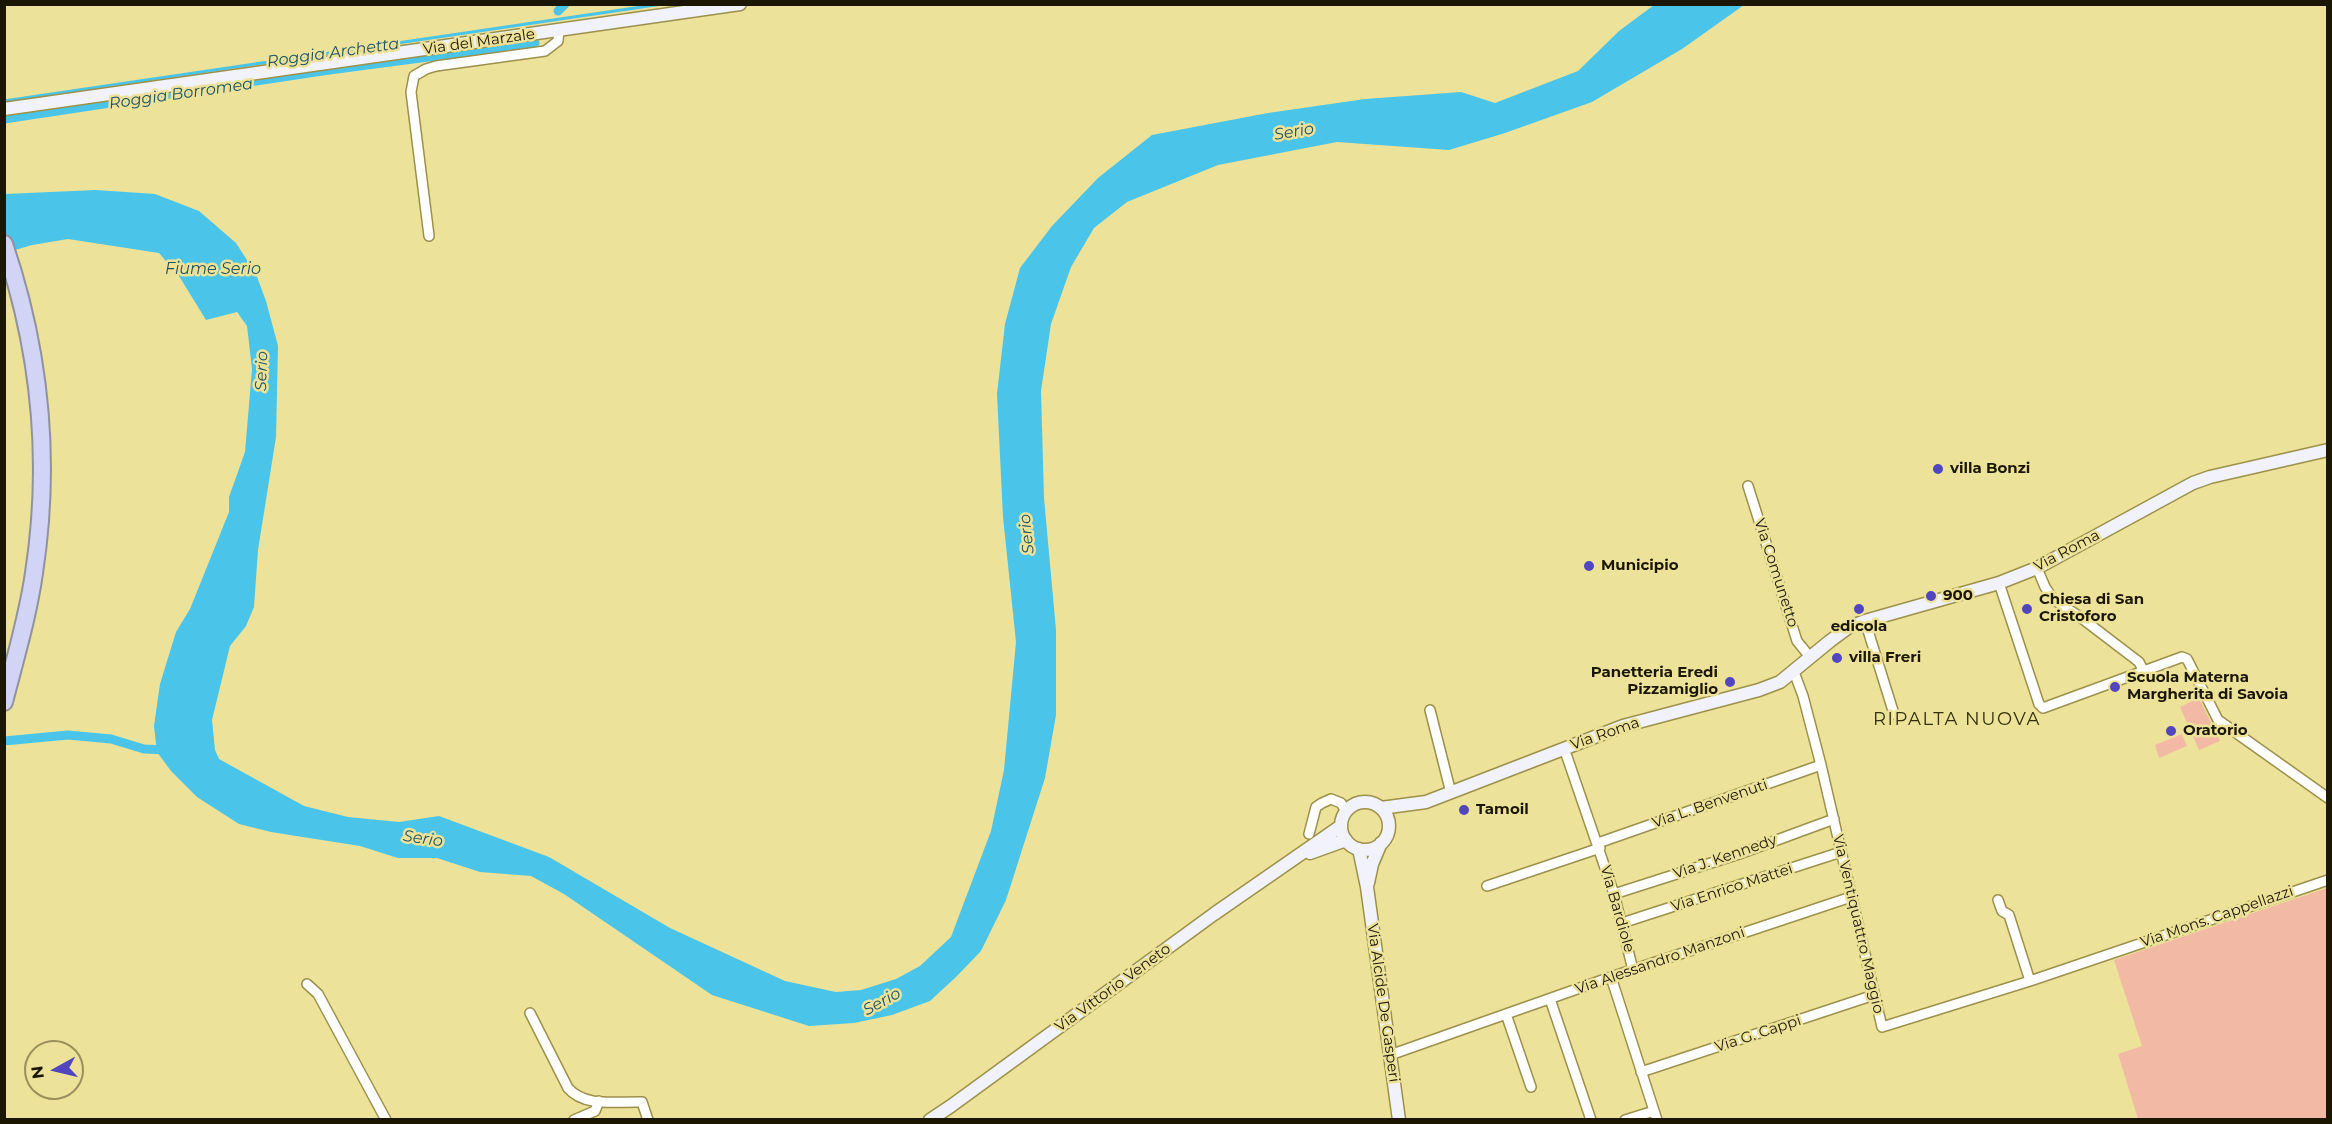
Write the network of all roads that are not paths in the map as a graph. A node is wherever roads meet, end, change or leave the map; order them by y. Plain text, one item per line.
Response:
1 (740, 4) edge
2 (559, 30) junction
3 (4, 109) edge
4 (429, 236) dead end
5 (4, 244) edge
6 (2328, 450) edge
7 (1748, 486) dead end
8 (2037, 568) junction
9 (1999, 583) junction
10 (1865, 621) junction
11 (1810, 657) junction
12 (1794, 672) junction
13 (2144, 672) junction
14 (4, 702) edge
15 (1430, 710) dead end
16 (1894, 714) dead end
17 (1564, 748) junction
18 (1821, 765) junction
19 (1451, 793) junction
20 (2328, 798) edge
21 (1418, 804) junction
22 (1381, 808) junction
23 (1346, 811) junction
24 (1834, 819) junction
25 (1388, 822) junction
26 (1341, 826) junction
27 (1309, 834) dead end
28 (1346, 840) junction
29 (1381, 843) junction
30 (1599, 845) junction
31 (1359, 849) junction
32 (1841, 852) junction
33 (1298, 858) junction
34 (2328, 880) edge
35 (1487, 885) dead end
36 (1367, 887) junction
37 (1614, 894) junction
38 (1851, 897) junction
39 (1998, 900) dead end
40 (1622, 923) junction
41 (2107, 955) joint
42 (1634, 970) junction
43 (1611, 977) junction
44 (2030, 981) junction
45 (308, 984) dead end
46 (1874, 996) junction
47 (1550, 999) junction
48 (530, 1013) dead end
49 (1506, 1014) junction
50 (1390, 1055) junction
51 (1641, 1072) junction
52 (1532, 1087) dead end
53 (599, 1101) junction
54 (1656, 1115) edge
55 (387, 1119) edge
56 (574, 1119) edge
57 (648, 1119) edge
58 (930, 1119) edge
59 (1399, 1119) edge
60 (1591, 1119) edge
61 (1624, 1119) edge

1 - 2 main road, Via del Marzale
2 - 3 main road, Via del Marzale
2 - 4 street
5 - 14 highway
6 - 8 main road, Via Roma
7 - 11 street, Via Comunetto
8 - 9 main road, Via Roma
8 - 13 street
9 - 10 main road, Via Roma
9 - 13 street
10 - 11 main road, Via Roma
10 - 16 street
11 - 12 main road, Via Roma
12 - 17 main road, Via Roma
12 - 18 street, Via Ventiquattro Maggio
13 - 20 street
15 - 19 street
17 - 19 main road, Via Roma
17 - 30 street, Via Bardiole
18 - 24 street, Via Ventiquattro Maggio
18 - 30 street, Via L. Benvenuti
19 - 21 main road, Via Roma
21 - 22 main road
21 - 25 main road
22 - 23 main road
22 - 25 main road
23 - 26 main road
23 - 27 street
24 - 32 street, Via Ventiquattro Maggio
24 - 37 street, Via J. Kennedy
25 - 29 main road
26 - 28 main road
26 - 33 main road
28 - 31 main road
28 - 33 main road
29 - 31 main road
29 - 36 main road, Via Alcide De Gasperi
30 - 35 street, Via Bardiole
30 - 37 street, Via Bardiole
31 - 36 main road, Via Alcide De Gasperi
32 - 38 street, Via Ventiquattro Maggio
32 - 40 street, Via Enrico Mattei
33 - 58 main road, Via Vittorio Veneto
34 - 41 street, Via Mons. Cappellazzi
36 - 50 main road, Via Alcide De Gasperi
37 - 40 street, Via Bardiole
38 - 42 street, Via Alessandro Manzoni
38 - 46 street, Via Ventiquattro Maggio
39 - 44 street
40 - 42 street, Via Bardiole
41 - 44 street, Via Ventiquattro Maggio
42 - 43 street, Via Alessandro Manzoni
43 - 47 street, Via Alessandro Manzoni
43 - 51 street
44 - 46 street, Via Ventiquattro Maggio
45 - 55 street
46 - 51 street, Via G. Cappi
47 - 49 street, Via Alessandro Manzoni
47 - 60 street
48 - 53 street
49 - 50 street, Via Alessandro Manzoni
49 - 52 street
50 - 59 main road, Via Alcide De Gasperi
51 - 54 street
53 - 56 street
53 - 57 street
54 - 61 street

